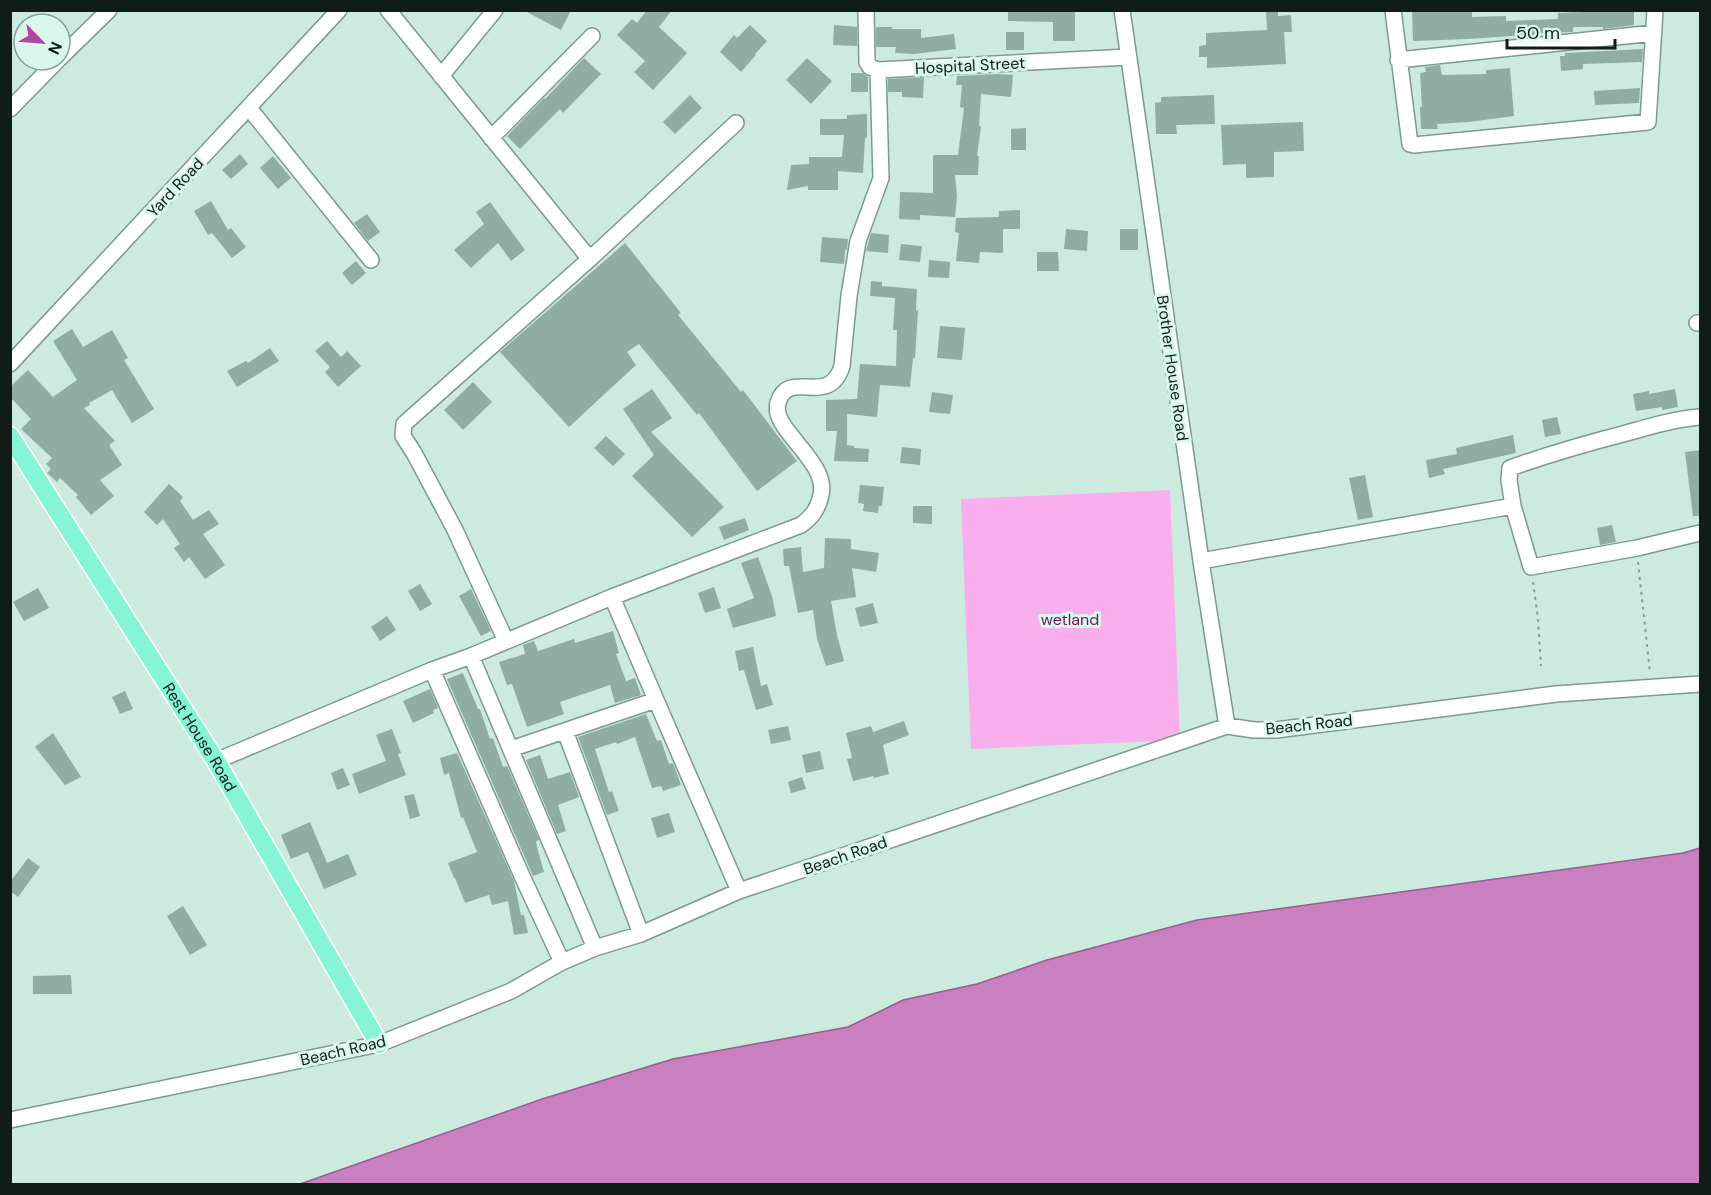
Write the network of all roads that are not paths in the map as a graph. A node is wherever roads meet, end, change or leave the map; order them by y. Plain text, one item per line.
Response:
1 (109, 10) edge
2 (339, 10) edge
3 (387, 10) edge
4 (495, 10) edge
5 (866, 10) edge
6 (1122, 10) edge
7 (1393, 10) edge
8 (1655, 10) edge
9 (1654, 33) junction
10 (592, 36) dead end
11 (72, 46) edge
12 (1128, 57) junction
13 (1398, 60) junction
14 (878, 70) junction
15 (46, 72) edge
16 (441, 76) junction
17 (249, 108) junction
18 (10, 109) edge
19 (736, 123) dead end
20 (491, 138) junction
21 (592, 257) junction
22 (371, 260) dead end
23 (10, 364) edge
24 (1701, 417) edge
25 (10, 436) edge
26 (1512, 506) junction
27 (1701, 533) edge
28 (1201, 561) junction
29 (612, 597) junction
30 (507, 641) junction
31 (471, 656) junction
32 (432, 670) junction
33 (1701, 684) edge
34 (656, 700) junction
35 (1227, 726) junction
36 (565, 732) junction
37 (511, 749) junction
38 (216, 761) junction
39 (739, 891) junction
40 (641, 934) junction
41 (595, 948) junction
42 (562, 962) junction
43 (379, 1044) junction
44 (10, 1120) edge

1 - 11 street
2 - 17 street, Yard Road
3 - 16 street
4 - 16 street
5 - 14 street
6 - 12 street, Brother House Road
7 - 13 street
8 - 9 street
9 - 13 street
9 - 13 street
10 - 20 street
12 - 14 street, Hospital Street
12 - 28 street, Brother House Road
14 - 29 street
15 - 18 street
16 - 20 street
17 - 22 street
17 - 23 street, Yard Road
19 - 21 street
20 - 21 street
21 - 30 street
24 - 26 street
25 - 38 main road, Rest House Road
26 - 27 street
26 - 28 street
28 - 35 street, Brother House Road
29 - 30 street
29 - 34 street
30 - 31 street
31 - 32 street
31 - 37 street
32 - 38 street
32 - 42 street
33 - 35 street, Beach Road
34 - 36 street
34 - 39 street
35 - 39 street, Beach Road
36 - 37 street
36 - 40 street
37 - 41 street
38 - 43 main road, Rest House Road
39 - 40 street, Beach Road
40 - 41 street, Beach Road
41 - 42 street, Beach Road
42 - 43 street, Beach Road
43 - 44 street, Beach Road

